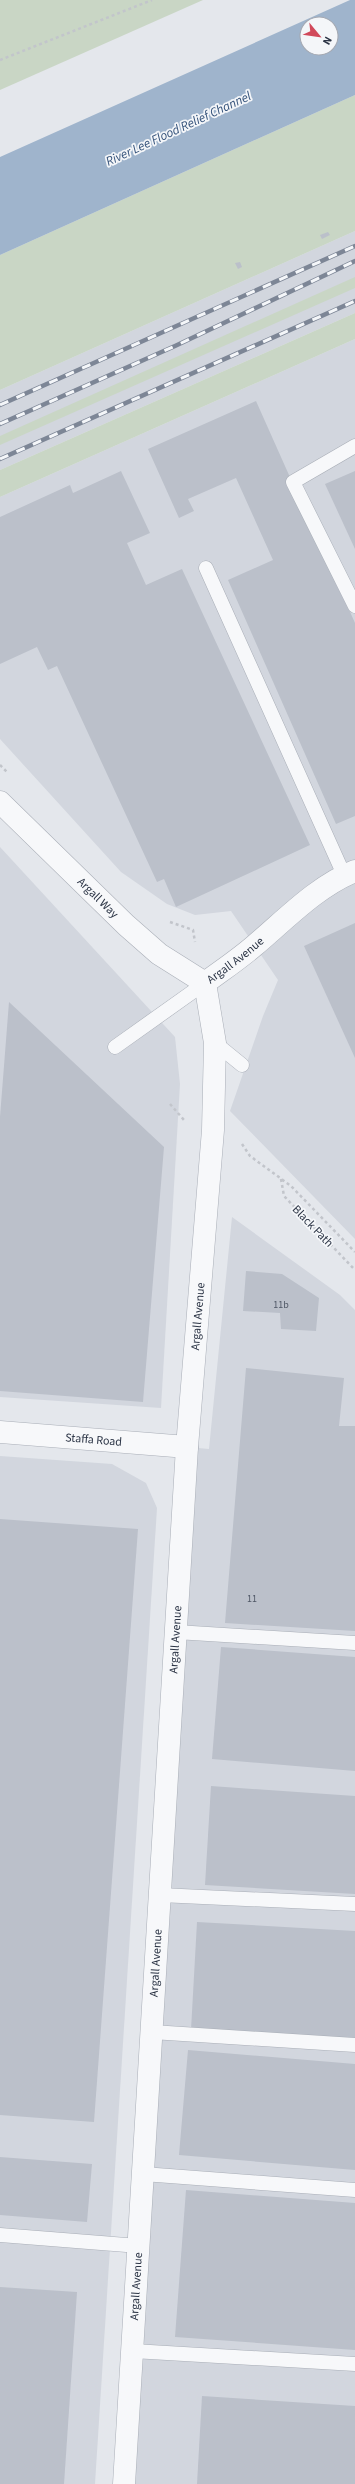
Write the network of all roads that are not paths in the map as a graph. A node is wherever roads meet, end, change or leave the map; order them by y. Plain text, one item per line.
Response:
1 (355, 446) edge
2 (206, 568) dead end
3 (355, 606) edge
4 (0, 802) edge
5 (350, 873) edge
6 (205, 983) junction
7 (215, 1043) junction
8 (115, 1048) dead end
9 (242, 1065) dead end
10 (0, 1432) edge
11 (187, 1447) junction
12 (176, 1632) junction
13 (355, 1643) edge
14 (160, 1895) junction
15 (355, 1904) edge
16 (152, 2032) junction
17 (355, 2045) edge
18 (143, 2174) junction
19 (355, 2190) edge
20 (0, 2235) edge
21 (139, 2246) junction
22 (132, 2351) junction
23 (355, 2364) edge
24 (124, 2484) edge

1 - 3 lane
2 - 5 lane
4 - 6 street, Argall Way
5 - 6 street, Argall Avenue
6 - 7 street, Argall Avenue
6 - 8 lane
7 - 9 lane
7 - 11 street, Argall Avenue
10 - 11 street, Staffa Road
11 - 12 street, Argall Avenue
12 - 13 lane
12 - 14 street, Argall Avenue
14 - 15 lane
14 - 16 street, Argall Avenue
16 - 17 lane
16 - 18 street, Argall Avenue
18 - 19 lane
18 - 21 street, Argall Avenue
20 - 21 lane
21 - 22 street, Argall Avenue
22 - 23 lane
22 - 24 street, Argall Avenue

